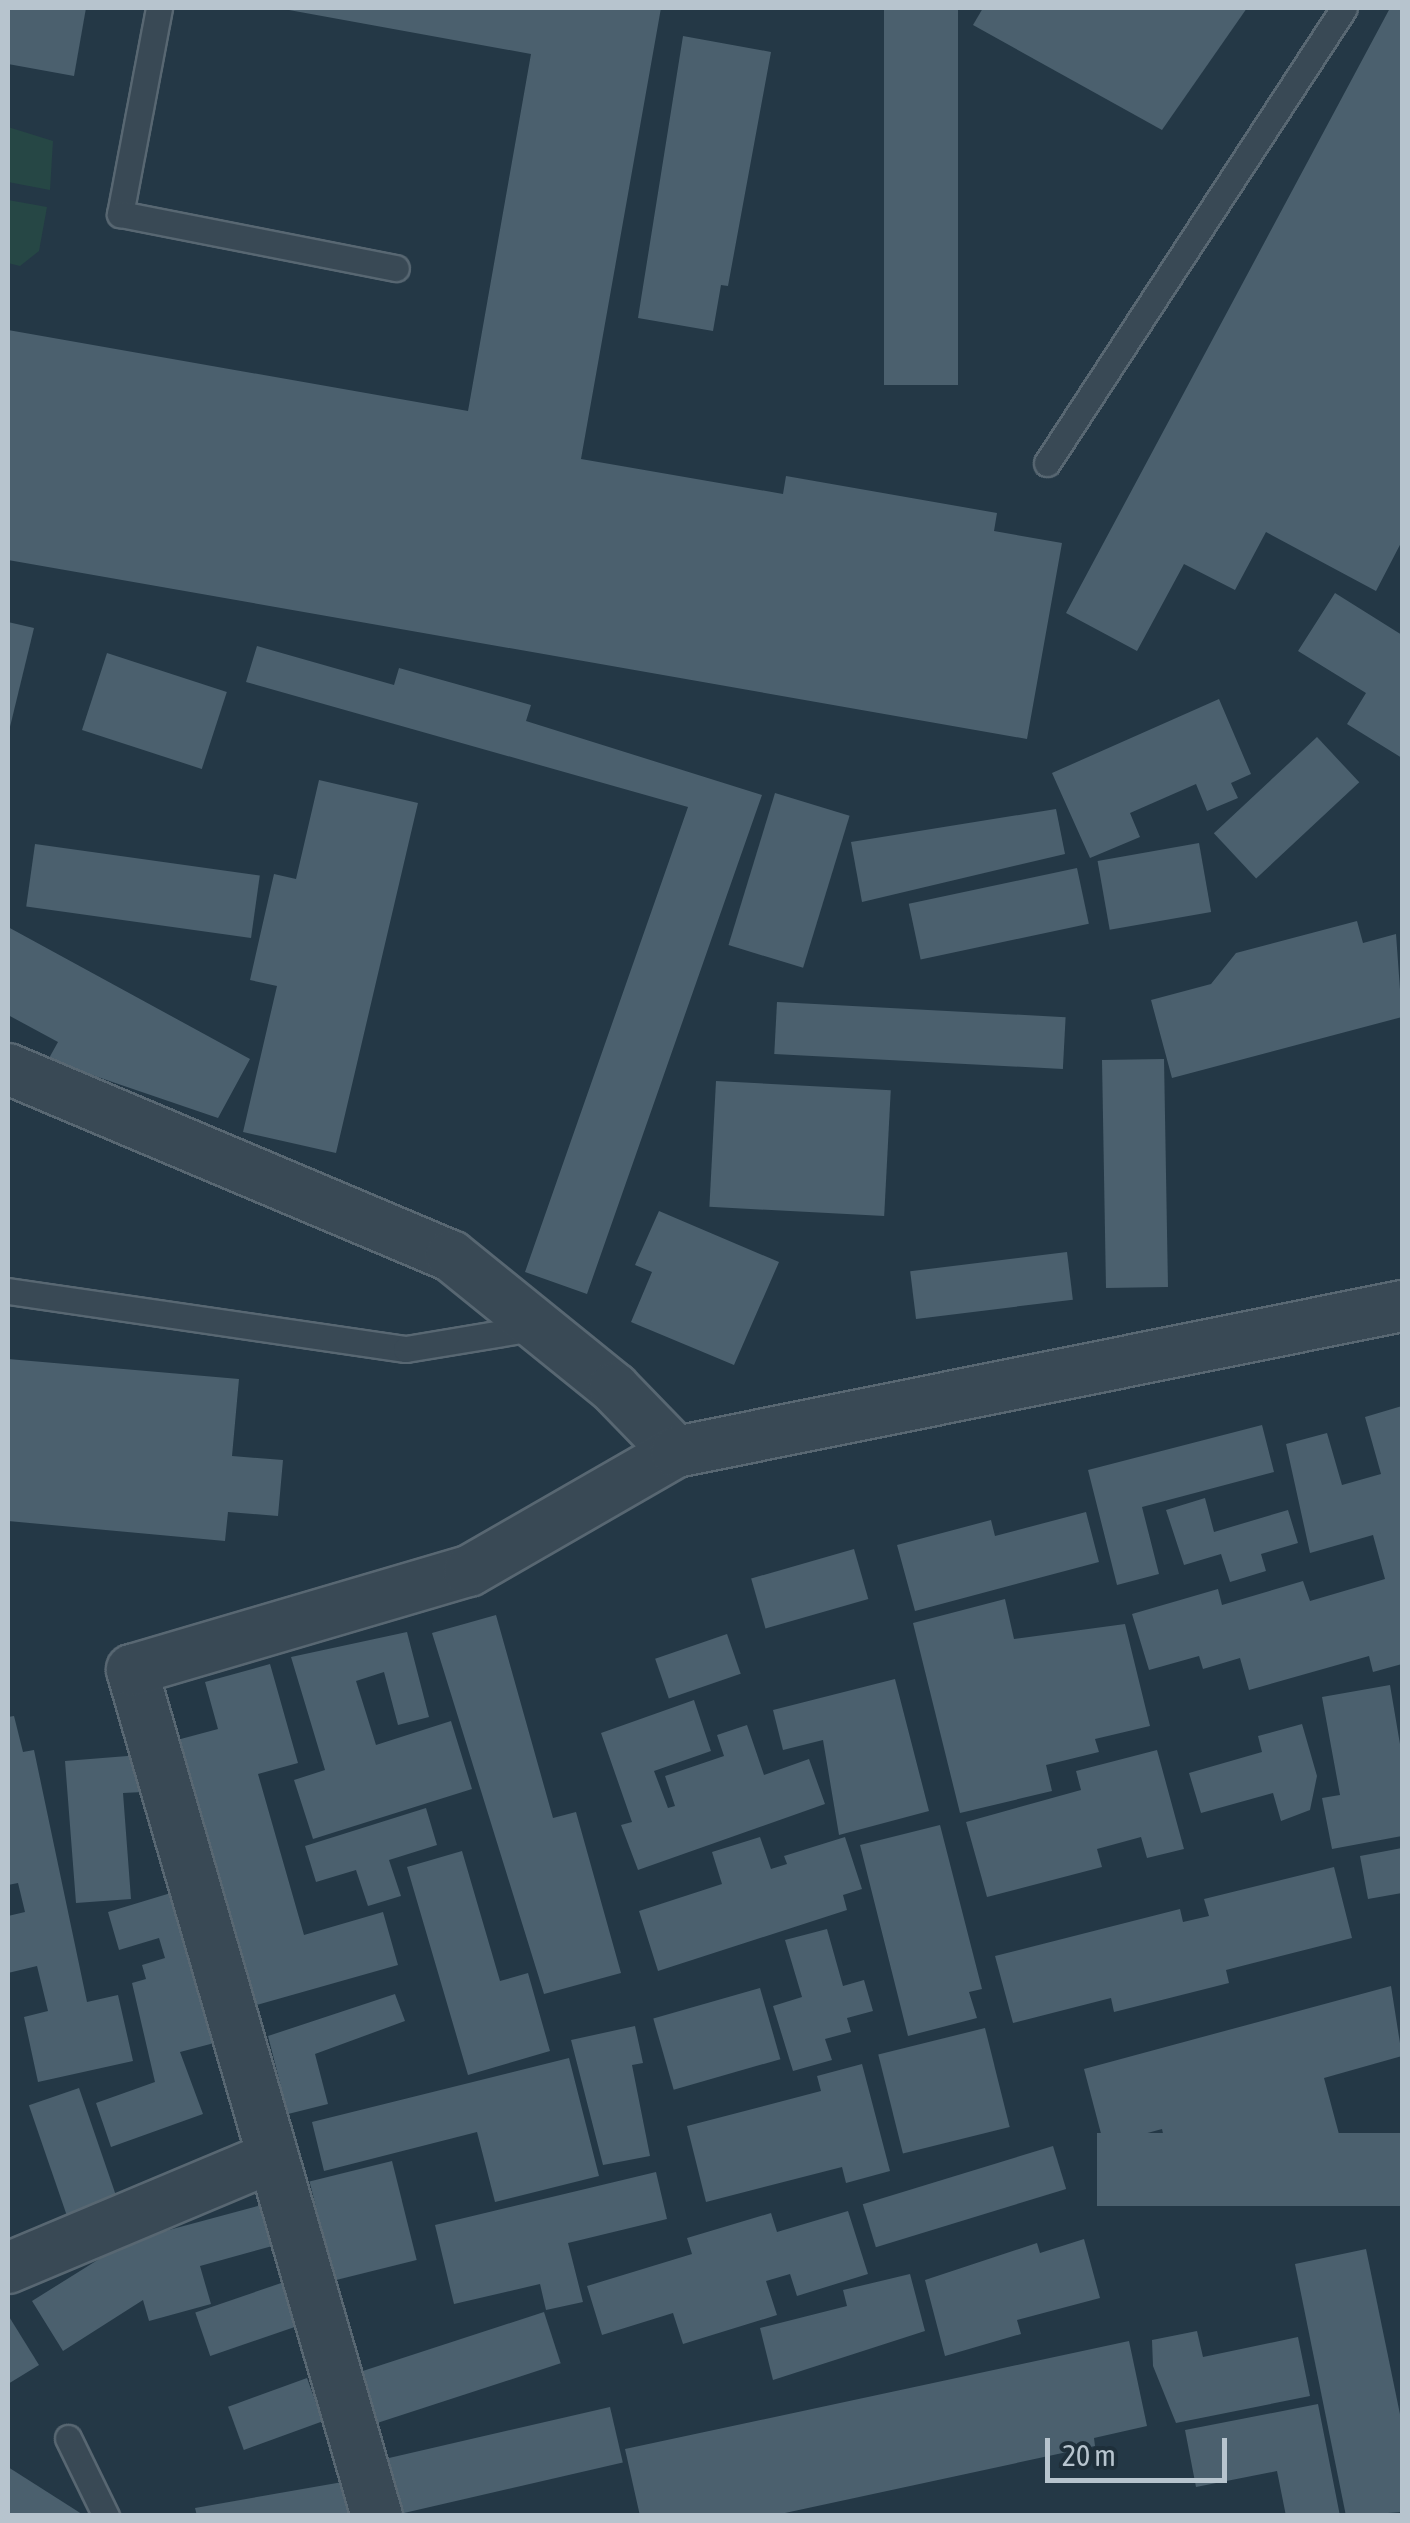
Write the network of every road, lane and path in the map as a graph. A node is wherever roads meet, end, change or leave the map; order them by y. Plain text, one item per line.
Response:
1 (159, 8) edge
2 (1344, 8) edge
3 (396, 268) dead end
4 (1048, 463) dead end
5 (8, 1069) edge
6 (8, 1291) edge
7 (1402, 1306) edge
8 (538, 1327) junction
9 (676, 1452) junction
10 (272, 2157) junction
11 (8, 2268) edge
12 (68, 2438) dead end
13 (106, 2516) edge
14 (378, 2516) edge

1 - 3 lane
2 - 4 lane
5 - 8 street
6 - 8 lane
7 - 9 street
8 - 9 street
9 - 10 street
10 - 11 street
10 - 14 street
12 - 13 lane

